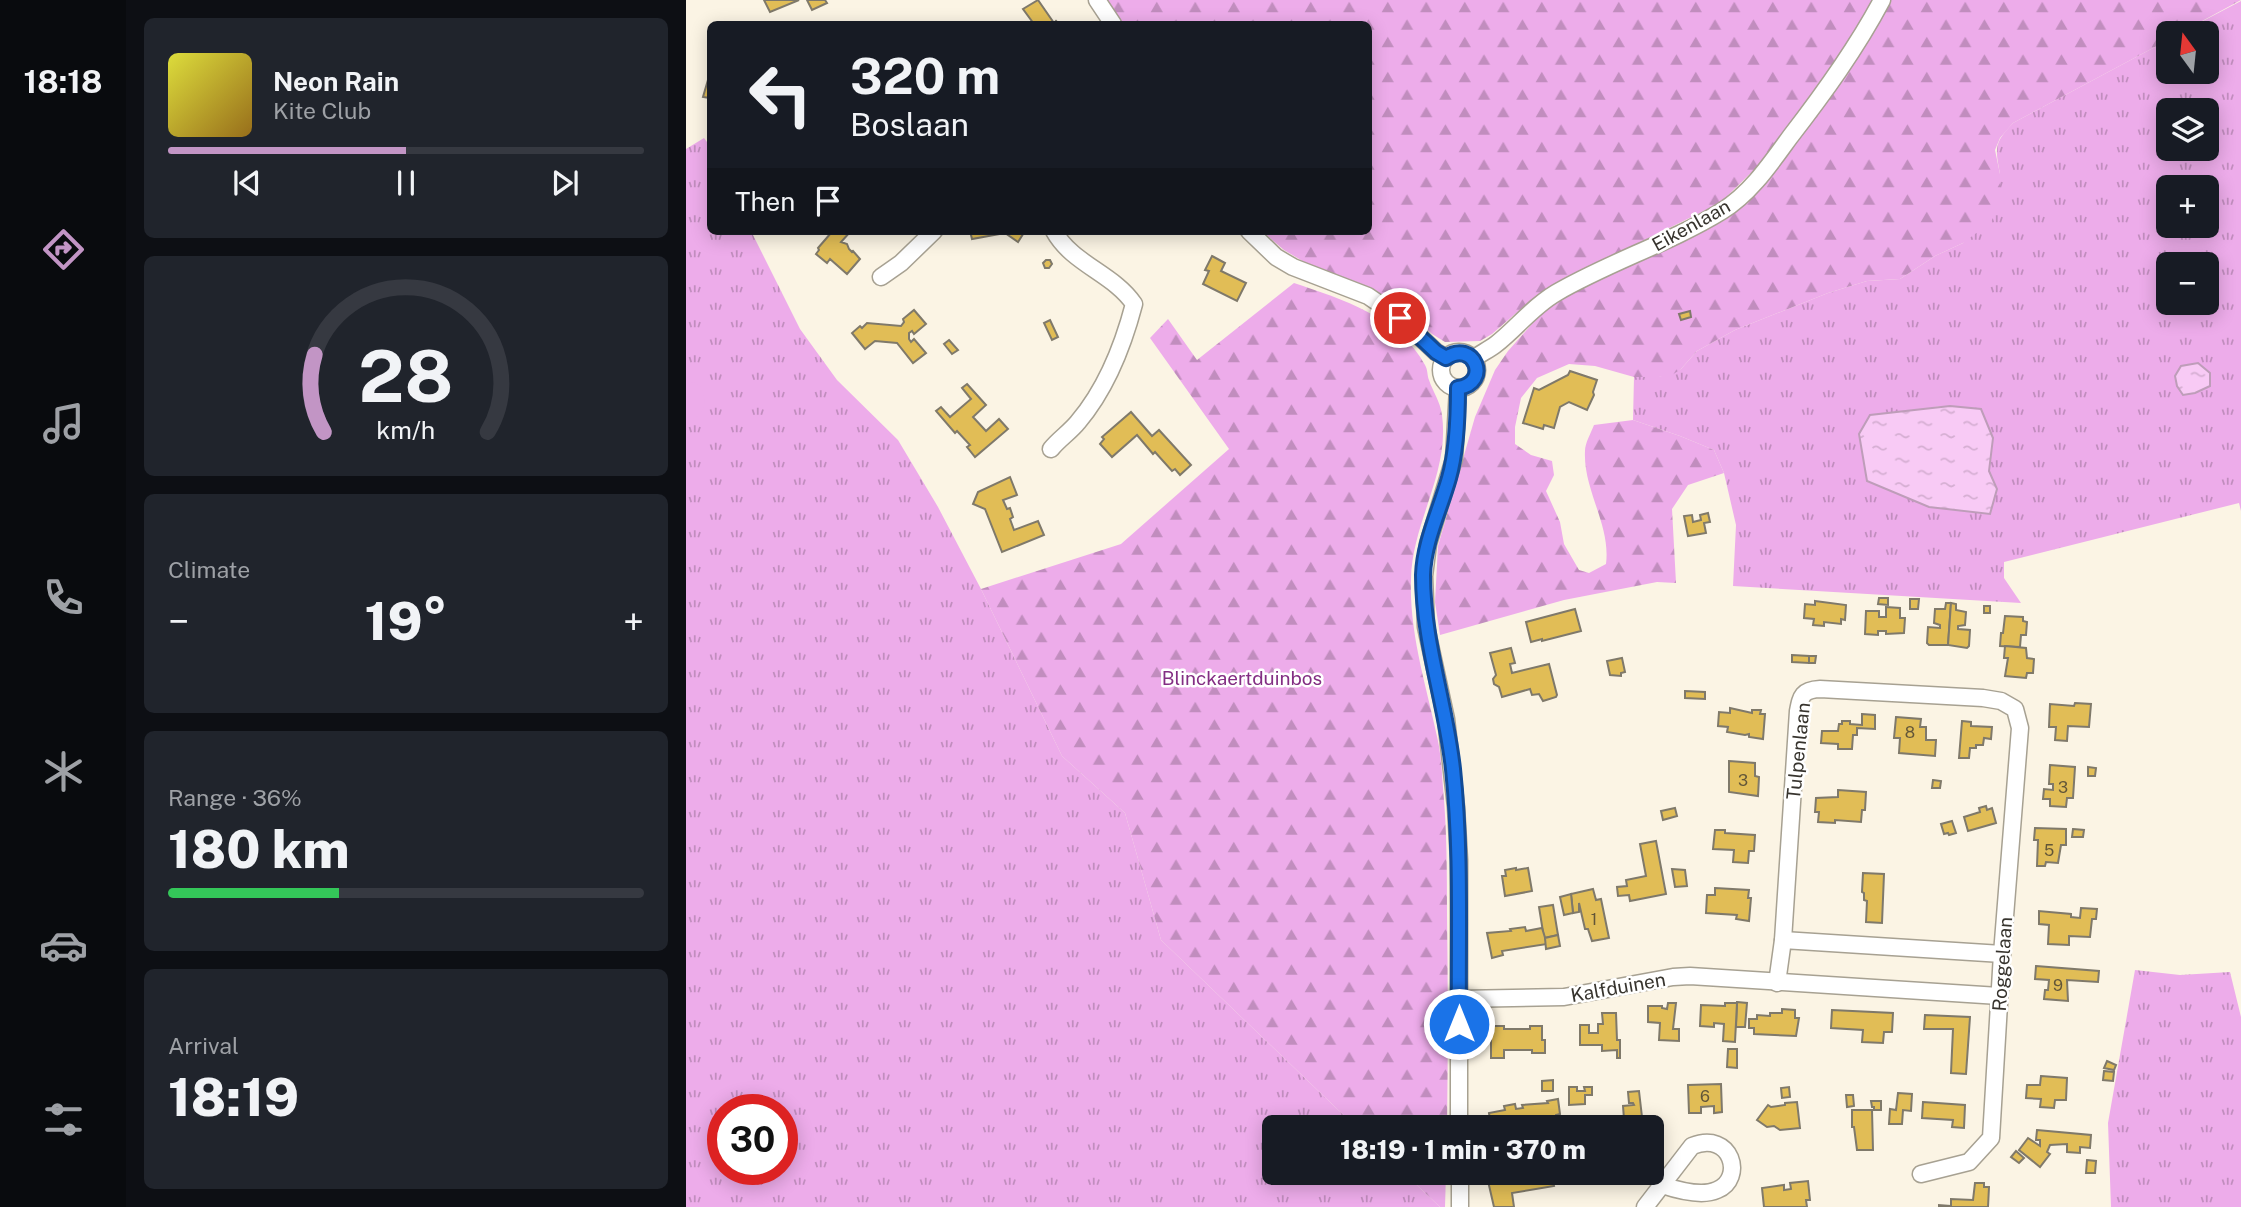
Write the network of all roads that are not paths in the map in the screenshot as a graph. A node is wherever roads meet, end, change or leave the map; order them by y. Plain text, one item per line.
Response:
1 (1097, 0) edge
2 (1882, 0) edge
3 (1111, 21) edge
4 (930, 235) edge
5 (1056, 235) edge
6 (1253, 235) edge
7 (881, 277) dead end
8 (1446, 358) junction
9 (1473, 359) junction
10 (1458, 388) junction
11 (1051, 449) dead end
12 (2015, 709) joint
13 (1783, 940) junction
14 (2002, 954) junction
15 (1777, 983) junction
16 (1999, 996) junction
17 (1459, 999) junction
18 (1459, 1115) edge
19 (1921, 1174) dead end
20 (1460, 1185) edge
21 (1662, 1185) dead end
22 (1460, 1207) edge
23 (1645, 1207) edge

1 - 3 street
2 - 9 street, Eikenlaan
4 - 7 street
5 - 11 street
6 - 8 street
8 - 9 street
8 - 10 street
9 - 10 street
10 - 17 street
12 - 13 street, Tulpenlaan
12 - 14 street, Roggelaan
13 - 14 street
13 - 15 street
14 - 16 street, Roggelaan
15 - 16 street, Kalfduinen
15 - 17 street, Kalfduinen
16 - 19 street, Roggelaan
17 - 18 street
20 - 22 street
21 - 23 street

